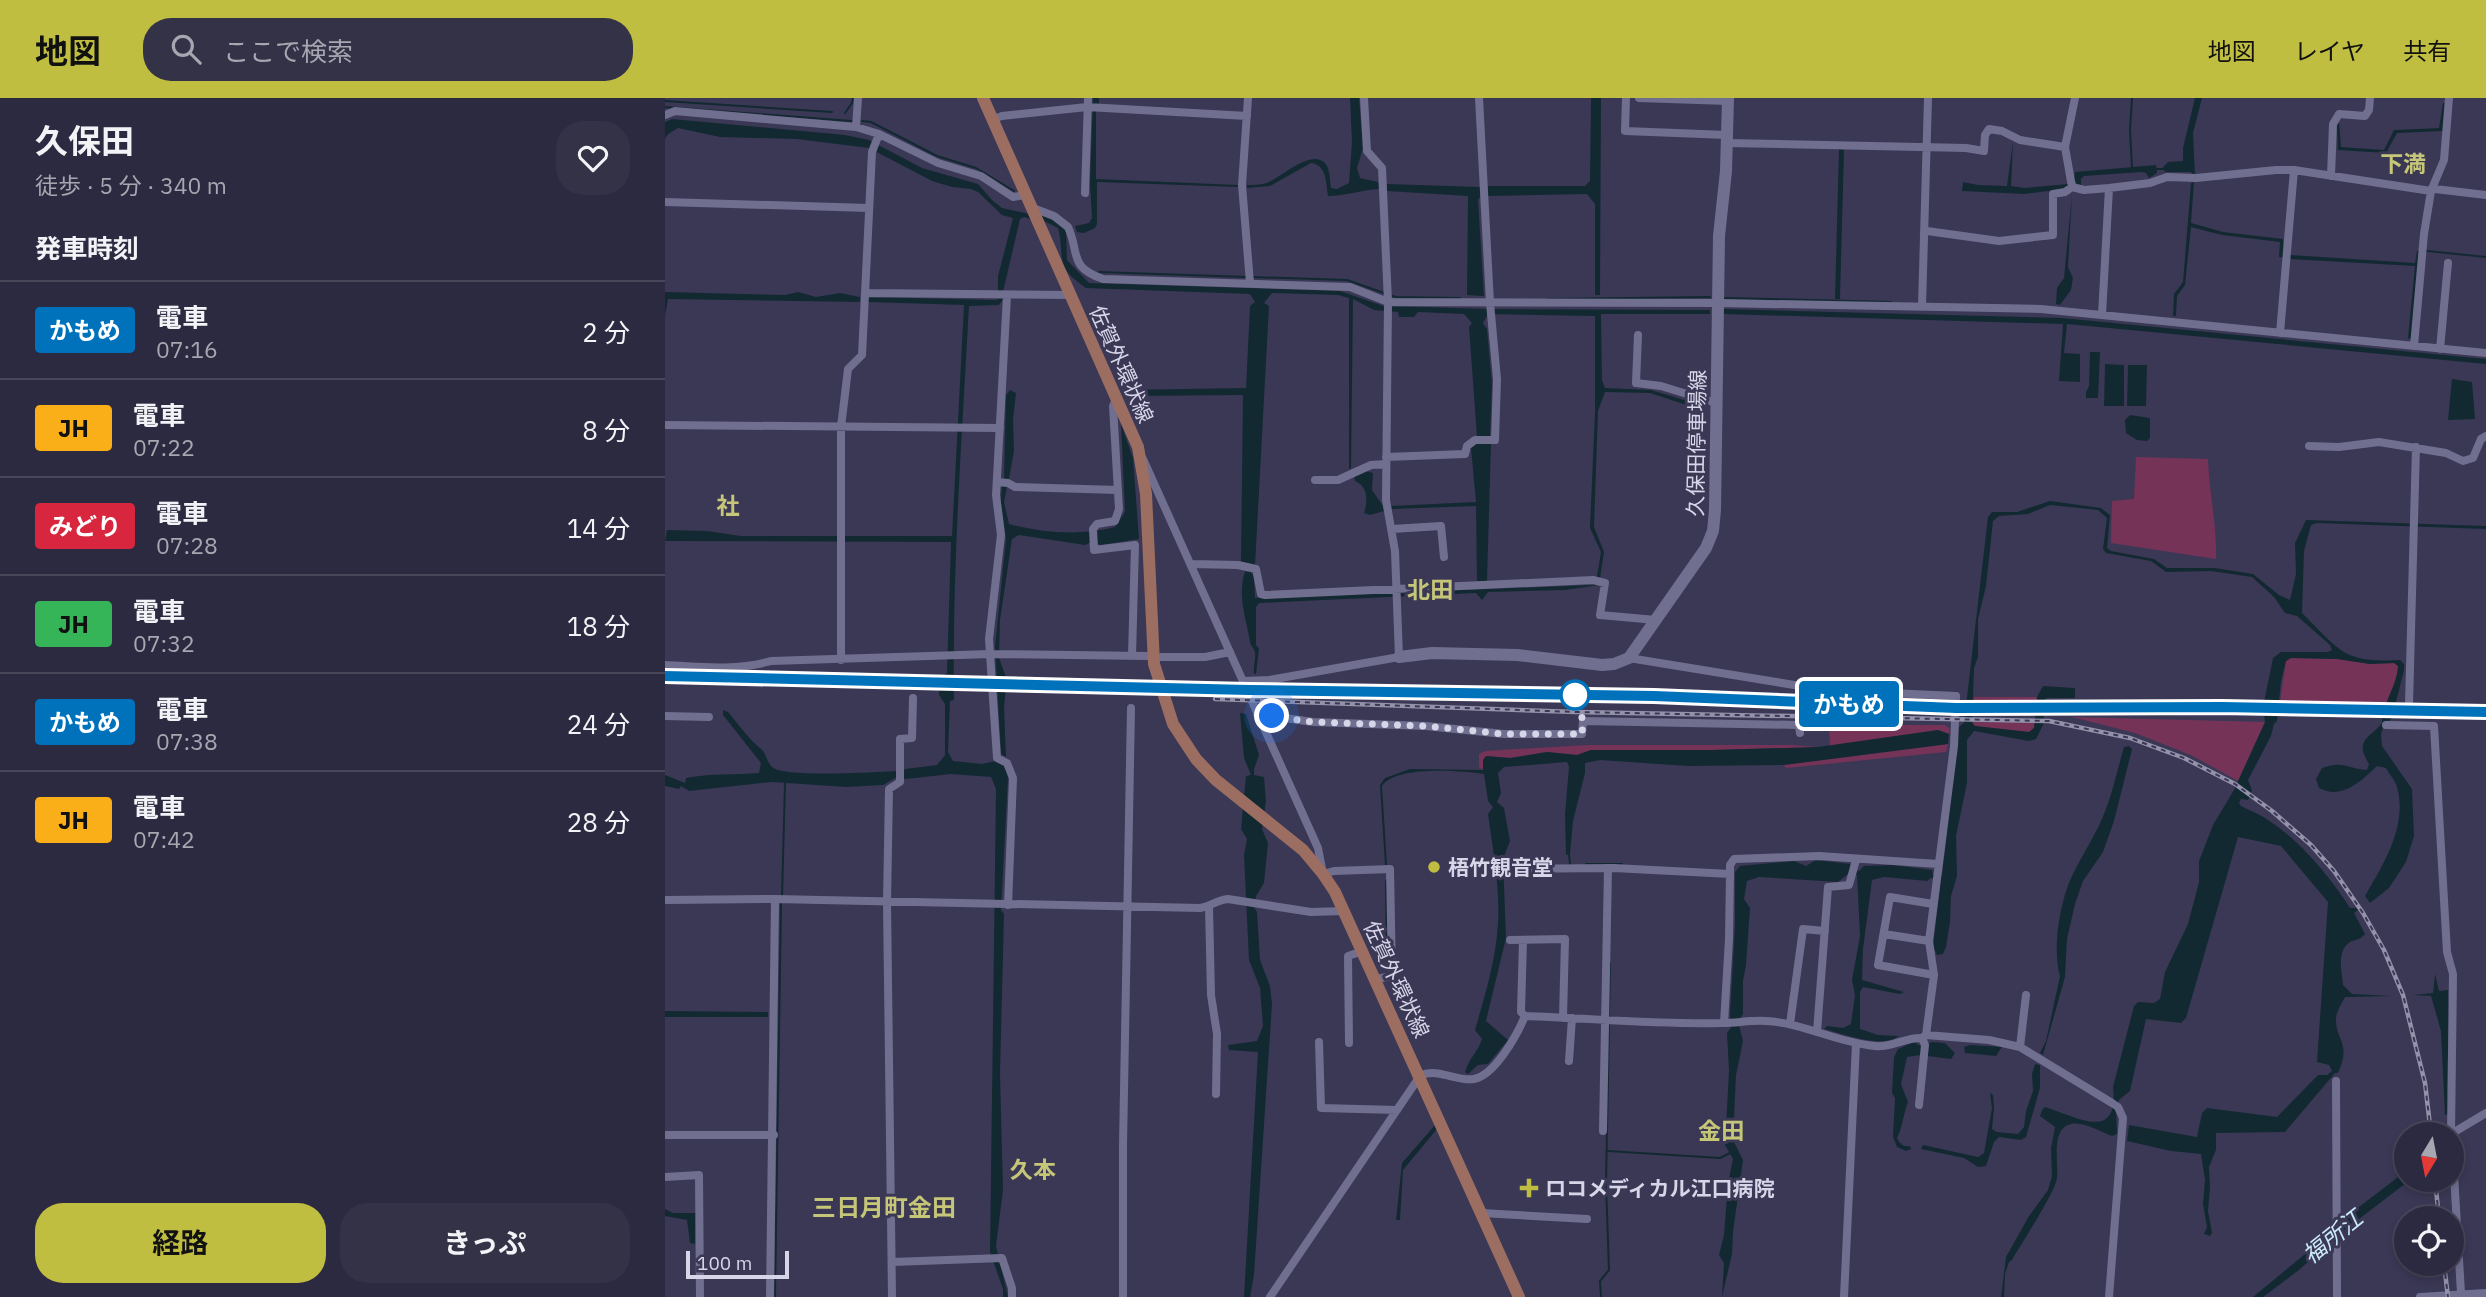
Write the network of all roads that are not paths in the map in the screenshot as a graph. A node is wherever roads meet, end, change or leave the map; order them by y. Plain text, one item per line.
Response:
1 (858, 98) edge
2 (983, 98) edge
3 (1248, 98) edge
4 (1364, 98) edge
5 (1479, 98) edge
6 (1626, 98) edge
7 (1639, 98) edge
8 (1928, 98) edge
9 (2075, 98) edge
10 (2369, 98) edge
11 (2449, 98) edge
12 (1728, 100) edge
13 (1091, 105) edge
14 (665, 115) edge
15 (1247, 116) junction
16 (993, 120) junction
17 (856, 127) junction
18 (878, 137) junction
19 (1727, 139) junction
20 (1926, 148) junction
21 (2065, 148) junction
22 (2294, 170) junction
23 (2330, 176) junction
24 (2072, 183) junction
25 (2109, 188) junction
26 (2432, 189) junction
27 (1085, 193) dead end
28 (1027, 195) junction
29 (2486, 195) edge
30 (665, 202) edge
31 (869, 208) junction
32 (1033, 208) junction
33 (1924, 233) junction
34 (2448, 263) dead end
35 (1250, 279) junction
36 (1003, 295) junction
37 (1071, 295) junction
38 (865, 297) junction
39 (1388, 302) junction
40 (1718, 303) junction
41 (1490, 306) junction
42 (1921, 307) junction
43 (2102, 315) junction
44 (2280, 330) junction
45 (1638, 335) dead end
46 (2414, 346) junction
47 (2440, 349) junction
48 (2486, 353) edge
49 (1117, 399) junction
50 (1716, 403) junction
51 (665, 425) edge
52 (841, 427) junction
53 (1000, 428) junction
54 (2486, 436) edge
55 (2309, 446) dead end
56 (1137, 447) junction
57 (2416, 447) junction
58 (1386, 460) junction
59 (1315, 480) dead end
60 (1003, 483) junction
61 (1118, 490) junction
62 (1392, 529) junction
63 (1444, 557) dead end
64 (1191, 564) junction
65 (1396, 589) junction
66 (1656, 620) junction
67 (1230, 652) junction
68 (996, 654) junction
69 (1132, 656) junction
70 (1399, 657) junction
71 (1629, 658) junction
72 (1154, 659) junction
73 (841, 660) junction
74 (665, 665) edge
75 (1244, 681) junction
76 (913, 698) dead end
77 (2409, 704) dead end
78 (1131, 708) dead end
79 (1257, 713) junction
80 (665, 716) edge
81 (709, 717) dead end
82 (2386, 725) dead end
83 (1800, 733) dead end
84 (1611, 868) junction
85 (1855, 868) junction
86 (1510, 869) dead end
87 (1730, 872) junction
88 (1937, 873) junction
89 (1324, 874) junction
90 (780, 899) junction
91 (665, 900) edge
92 (887, 902) junction
93 (1933, 904) junction
94 (1005, 905) junction
95 (1128, 906) junction
96 (1209, 906) junction
97 (1344, 911) junction
98 (1825, 931) junction
99 (1884, 934) junction
100 (1510, 940) dead end
101 (1523, 940) junction
102 (1929, 941) junction
103 (1363, 951) junction
104 (1934, 975) junction
105 (1376, 979) junction
106 (2027, 995) dead end
107 (1525, 1016) junction
108 (1568, 1018) junction
109 (1608, 1019) junction
110 (1726, 1023) junction
111 (1790, 1024) junction
112 (1817, 1032) junction
113 (1924, 1037) junction
114 (1319, 1042) dead end
115 (1349, 1043) dead end
116 (1856, 1044) junction
117 (2020, 1047) junction
118 (1570, 1061) dead end
119 (1420, 1076) junction
120 (2336, 1081) dead end
121 (1216, 1094) dead end
122 (1919, 1105) dead end
123 (1397, 1110) junction
124 (2486, 1113) edge
125 (2451, 1122) edge
126 (2464, 1126) edge
127 (1603, 1131) dead end
128 (665, 1135) edge
129 (774, 1135) junction
130 (665, 1177) edge
131 (2454, 1192) edge
132 (1481, 1213) junction
133 (1587, 1219) dead end
134 (892, 1262) junction
135 (2486, 1293) edge
136 (2458, 1295) edge
137 (700, 1297) edge
138 (770, 1297) edge
139 (892, 1297) edge
140 (1012, 1297) edge
141 (1123, 1297) edge
142 (1270, 1297) edge
143 (1519, 1297) edge
144 (1843, 1297) edge
145 (2109, 1297) edge
146 (2337, 1297) edge
147 (2420, 1297) edge

1 - 17 street
2 - 16 main road, 佐賀外環状線
3 - 15 street
4 - 39 street
5 - 41 street
6 - 19 street
7 - 12 street
8 - 20 street
9 - 21 street
10 - 23 street
11 - 26 street
12 - 19 main road, 久保田停車場線
13 - 15 street
13 - 16 street
13 - 27 street
14 - 17 street
15 - 35 street
16 - 28 main road, 佐賀外環状線
17 - 18 street
18 - 28 street
18 - 31 street
19 - 20 street
19 - 40 main road, 久保田停車場線
20 - 21 street
20 - 33 street
21 - 24 street
22 - 23 street
22 - 25 street
22 - 44 street
23 - 26 street
24 - 25 street
24 - 33 street
25 - 43 street
26 - 29 street
26 - 46 street
28 - 32 main road, 佐賀外環状線
30 - 31 street
31 - 38 street
32 - 35 street
32 - 37 main road, 佐賀外環状線
33 - 42 street
34 - 47 street
35 - 39 street
36 - 37 street
36 - 38 street
36 - 53 street
37 - 49 main road, 佐賀外環状線
38 - 52 street
39 - 41 street
39 - 58 street
40 - 41 street
40 - 42 street
40 - 50 main road, 久保田停車場線
41 - 58 street
42 - 43 street
43 - 44 street
44 - 46 street
45 - 50 street
46 - 47 street
47 - 48 street
49 - 56 main road, 佐賀外環状線
49 - 61 street
50 - 66 main road, 久保田停車場線
51 - 52 street
52 - 53 street
52 - 73 street
53 - 60 street
54 - 57 street
55 - 57 street
56 - 64 street
56 - 72 main road, 佐賀外環状線
57 - 77 street
58 - 59 street
58 - 62 street
60 - 61 street
60 - 68 street
61 - 69 street
62 - 63 street
62 - 65 street
64 - 65 street
64 - 67 street
65 - 66 street
65 - 70 street
66 - 71 main road, 久保田停車場線
67 - 72 street
67 - 75 street
68 - 69 street
68 - 73 street
68 - 94 street
69 - 72 street
70 - 71 main road
70 - 75 street
71 - 88 street
72 - 89 main road, 佐賀外環状線
73 - 74 street
75 - 79 street
76 - 92 street
78 - 95 street
79 - 83 street
79 - 89 street
80 - 81 street
82 - 125 street
84 - 86 street
84 - 87 street
84 - 109 street
85 - 87 street
85 - 88 street
85 - 98 street
87 - 110 street
88 - 93 street
89 - 97 main road, 佐賀外環状線
89 - 105 street
90 - 91 street
90 - 92 street
90 - 129 street
92 - 94 street
92 - 134 street
93 - 99 street
93 - 102 street
94 - 95 street
95 - 96 street
95 - 141 street
96 - 97 street
96 - 121 street
97 - 103 main road, 佐賀外環状線
98 - 111 street
98 - 112 street
99 - 102 street
99 - 104 street
100 - 101 street
101 - 107 street
101 - 108 street
102 - 104 street
103 - 105 main road, 佐賀外環状線
103 - 115 street
104 - 113 street
105 - 119 main road, 佐賀外環状線
106 - 117 street
107 - 108 street
107 - 119 street
108 - 109 street
108 - 118 street
109 - 110 street
109 - 127 street
110 - 111 street
111 - 112 street
112 - 116 street
113 - 116 street
113 - 117 street
113 - 122 street
114 - 123 street
116 - 144 street
117 - 145 street
119 - 123 street
119 - 132 main road, 佐賀外環状線
120 - 146 street
123 - 142 street
124 - 126 street
128 - 129 street
129 - 138 street
130 - 137 street
131 - 136 street
132 - 133 street
132 - 143 main road, 佐賀外環状線
134 - 139 street
134 - 140 street
135 - 136 street
136 - 147 street

